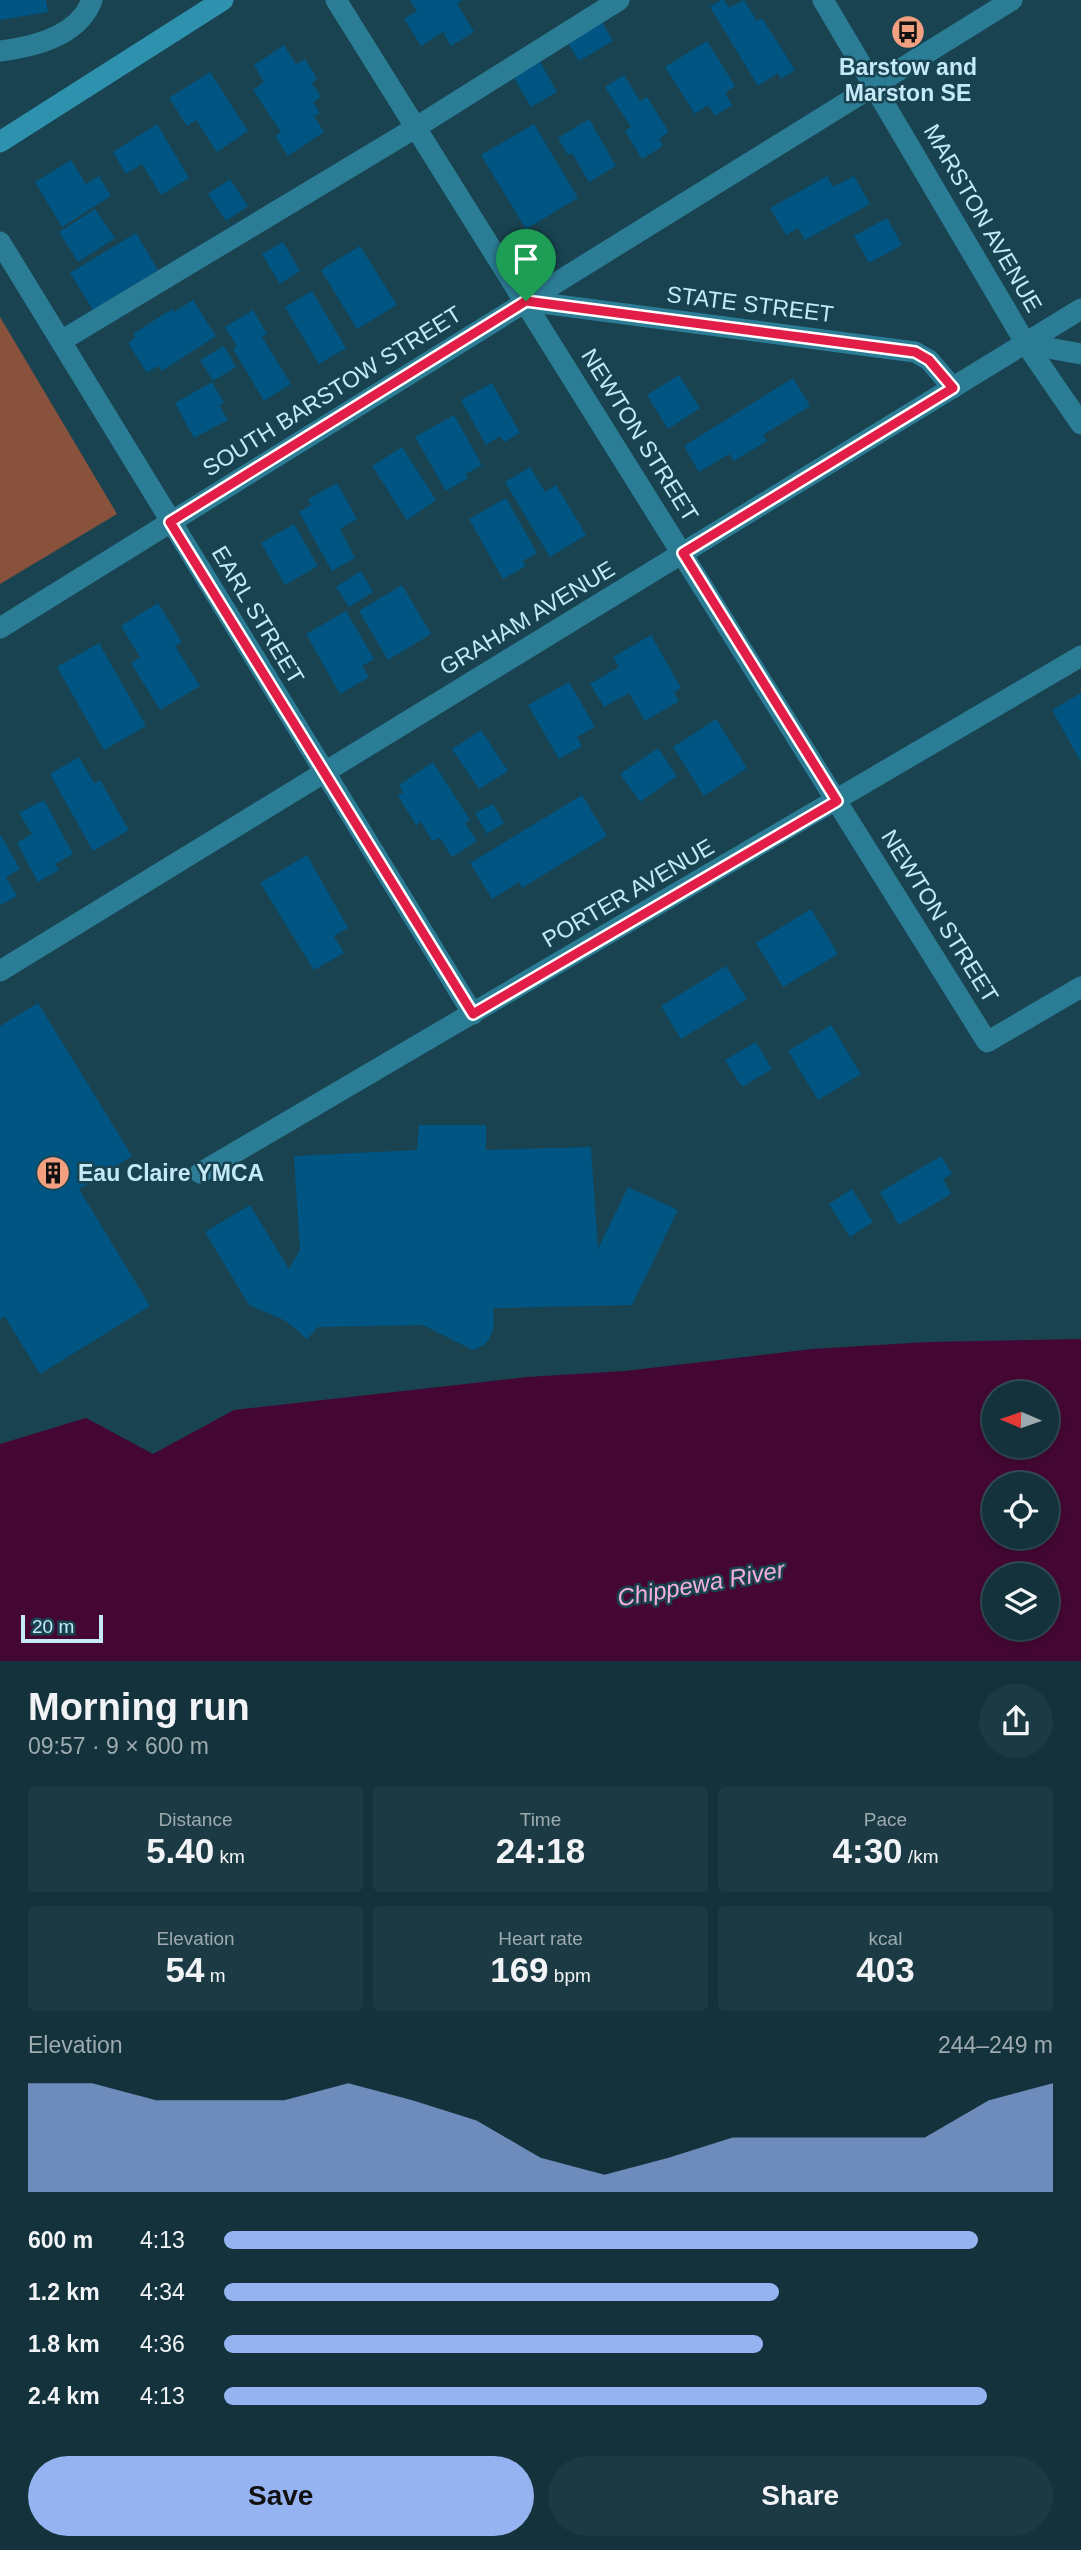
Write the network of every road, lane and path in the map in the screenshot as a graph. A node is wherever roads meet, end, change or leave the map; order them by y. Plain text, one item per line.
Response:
1 (92, 0) edge
2 (223, 0) edge
3 (336, 0) edge
4 (620, 0) edge
5 (823, 0) edge
6 (1012, 0) edge
7 (0, 51) edge
8 (875, 85) junction
9 (415, 128) junction
10 (0, 142) edge
11 (0, 242) edge
12 (526, 301) junction
13 (1081, 309) edge
14 (61, 341) junction
15 (1026, 344) junction
16 (1081, 354) edge
17 (953, 388) junction
18 (1081, 424) edge
19 (170, 522) junction
20 (683, 553) junction
21 (0, 628) edge
22 (1081, 656) edge
23 (324, 773) junction
24 (837, 801) junction
25 (0, 971) edge
26 (1081, 987) edge
27 (473, 1014) junction
28 (200, 1173) dead end

1 - 7 street
2 - 10 main road
3 - 9 street, NEWTON STREET
4 - 9 street
5 - 8 street, MARSTON AVENUE
6 - 8 street, SOUTH BARSTOW STREET
8 - 12 street, SOUTH BARSTOW STREET
8 - 15 street, MARSTON AVENUE
9 - 12 street, NEWTON STREET
9 - 14 street
11 - 14 street, EARL STREET
12 - 17 street, STATE STREET
12 - 19 street, SOUTH BARSTOW STREET
12 - 20 street, NEWTON STREET
13 - 15 street, GRAHAM AVENUE
14 - 19 street, EARL STREET
15 - 16 street
15 - 17 street, GRAHAM AVENUE
15 - 18 street, MARSTON AVENUE
17 - 20 street, GRAHAM AVENUE
19 - 21 street, SOUTH BARSTOW STREET
19 - 23 street, EARL STREET
20 - 23 street, GRAHAM AVENUE
20 - 24 street, NEWTON STREET
22 - 24 street, PORTER AVENUE
23 - 25 street, GRAHAM AVENUE
23 - 27 street, EARL STREET
24 - 26 street, NEWTON STREET
24 - 27 street, PORTER AVENUE
27 - 28 street, PORTER AVENUE

